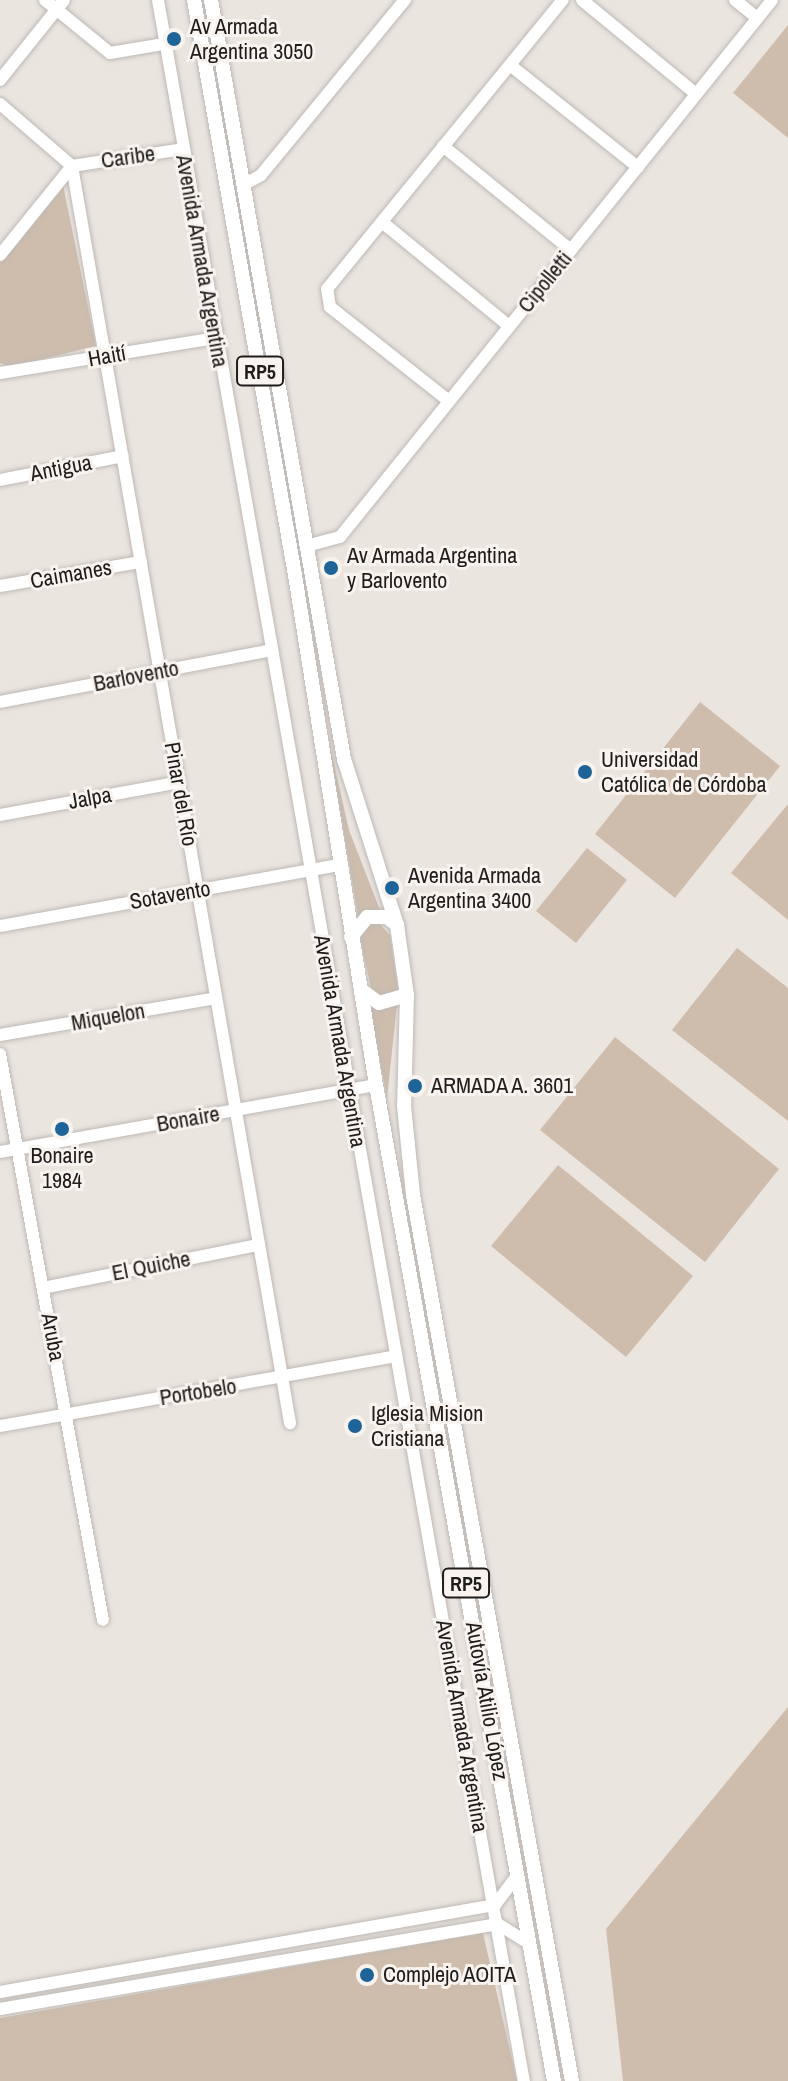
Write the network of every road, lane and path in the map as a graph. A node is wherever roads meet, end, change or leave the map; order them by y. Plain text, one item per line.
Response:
1 (45, 0) edge
2 (158, 0) edge
3 (194, 0) edge
4 (211, 0) edge
5 (405, 0) edge
6 (563, 0) edge
7 (582, 0) edge
8 (735, 0) edge
9 (772, 0) edge
10 (60, 5) edge
11 (757, 18) junction
12 (164, 44) junction
13 (510, 65) junction
14 (0, 80) edge
15 (696, 94) junction
16 (0, 104) edge
17 (443, 146) junction
18 (183, 149) junction
19 (72, 166) junction
20 (638, 167) junction
21 (245, 184) junction
22 (382, 222) junction
23 (571, 250) junction
24 (0, 255) edge
25 (509, 326) junction
26 (215, 338) junction
27 (105, 356) junction
28 (0, 373) edge
29 (449, 401) junction
30 (123, 456) junction
31 (0, 480) edge
32 (306, 546) junction
33 (141, 562) junction
34 (0, 586) edge
35 (272, 650) junction
36 (160, 672) junction
37 (0, 702) edge
38 (179, 782) junction
39 (0, 815) edge
40 (339, 865) junction
41 (312, 871) junction
42 (198, 890) junction
43 (397, 925) junction
44 (0, 926) edge
45 (351, 937) junction
46 (359, 986) junction
47 (407, 995) junction
48 (216, 998) junction
49 (0, 1035) edge
50 (0, 1054) edge
51 (376, 1085) junction
52 (347, 1090) junction
53 (236, 1110) junction
54 (17, 1149) junction
55 (0, 1152) edge
56 (259, 1245) junction
57 (43, 1288) junction
58 (396, 1356) junction
59 (282, 1378) junction
60 (69, 1414) junction
61 (290, 1423) dead end
62 (0, 1426) edge
63 (103, 1620) dead end
64 (518, 1875) junction
65 (495, 1905) junction
66 (498, 1924) junction
67 (530, 1944) junction
68 (0, 1992) edge
69 (0, 2009) edge
70 (524, 2081) edge
71 (554, 2081) edge
72 (572, 2081) edge

1 - 10 street
2 - 12 street, Avenida Armada Argentina
3 - 40 main road, Avenida Armada Argentina / RP5
4 - 21 main road, RP5
5 - 21 street
6 - 13 street
7 - 15 street
8 - 11 street
9 - 11 street, Cipolletti
10 - 12 street
10 - 14 street
11 - 15 street, Cipolletti
12 - 18 street, Avenida Armada Argentina
13 - 17 street
13 - 20 street
15 - 20 street, Cipolletti
16 - 19 street
17 - 22 street
17 - 23 street
18 - 19 street, Caribe
18 - 26 street, Avenida Armada Argentina
19 - 24 street
19 - 27 street, Pinar del Río
20 - 23 street, Cipolletti
21 - 32 main road, RP5
22 - 25 street
22 - 29 street
23 - 25 street, Cipolletti
25 - 29 street, Cipolletti
26 - 27 street, Haití
26 - 35 street, Avenida Armada Argentina
27 - 28 street, Haití
27 - 30 street, Pinar del Río
29 - 32 street, Cipolletti
30 - 31 street, Antigua
30 - 33 street, Pinar del Río
32 - 43 main road, RP5
33 - 34 street, Caimanes
33 - 36 street, Pinar del Río
35 - 36 street, Barlovento
35 - 41 street, Avenida Armada Argentina
36 - 37 street, Barlovento
36 - 38 street, Pinar del Río
38 - 39 street, Jalpa
38 - 42 street, Pinar del Río
40 - 41 street, Sotavento
40 - 45 main road, Avenida Armada Argentina / RP5
41 - 42 street, Sotavento
41 - 52 street, Avenida Armada Argentina
42 - 44 street, Sotavento
42 - 48 street, Pinar del Río
43 - 45 main road
43 - 47 main road, RP5
45 - 46 main road, Avenida Armada Argentina / RP5
46 - 47 main road
46 - 51 main road, Avenida Armada Argentina / RP5
47 - 72 main road, Autovía Atilio López / RP5
48 - 49 street, Miquelon
48 - 53 street, Pinar del Río
50 - 54 street, Aruba
51 - 52 street, Bonaire
51 - 64 main road, Autovía Atilio López / RP5
52 - 53 street, Bonaire
52 - 58 street, Avenida Armada Argentina
53 - 54 street, Bonaire
53 - 56 street, Pinar del Río
54 - 55 street, Bonaire
54 - 57 street, Aruba
56 - 57 street, El Quiche
56 - 59 street, Pinar del Río
57 - 60 street, Aruba
58 - 59 street, Portobelo
58 - 65 street, Avenida Armada Argentina
59 - 60 street, Portobelo
59 - 61 street, Pinar del Río
60 - 62 street, Portobelo
60 - 63 street, Aruba
64 - 65 street
64 - 67 main road, Autovía Atilio López / RP5
65 - 66 street, Avenida Armada Argentina
65 - 68 street
66 - 67 street
66 - 69 street
66 - 70 street, Avenida Armada Argentina
67 - 71 main road, Autovía Atilio López / RP5

